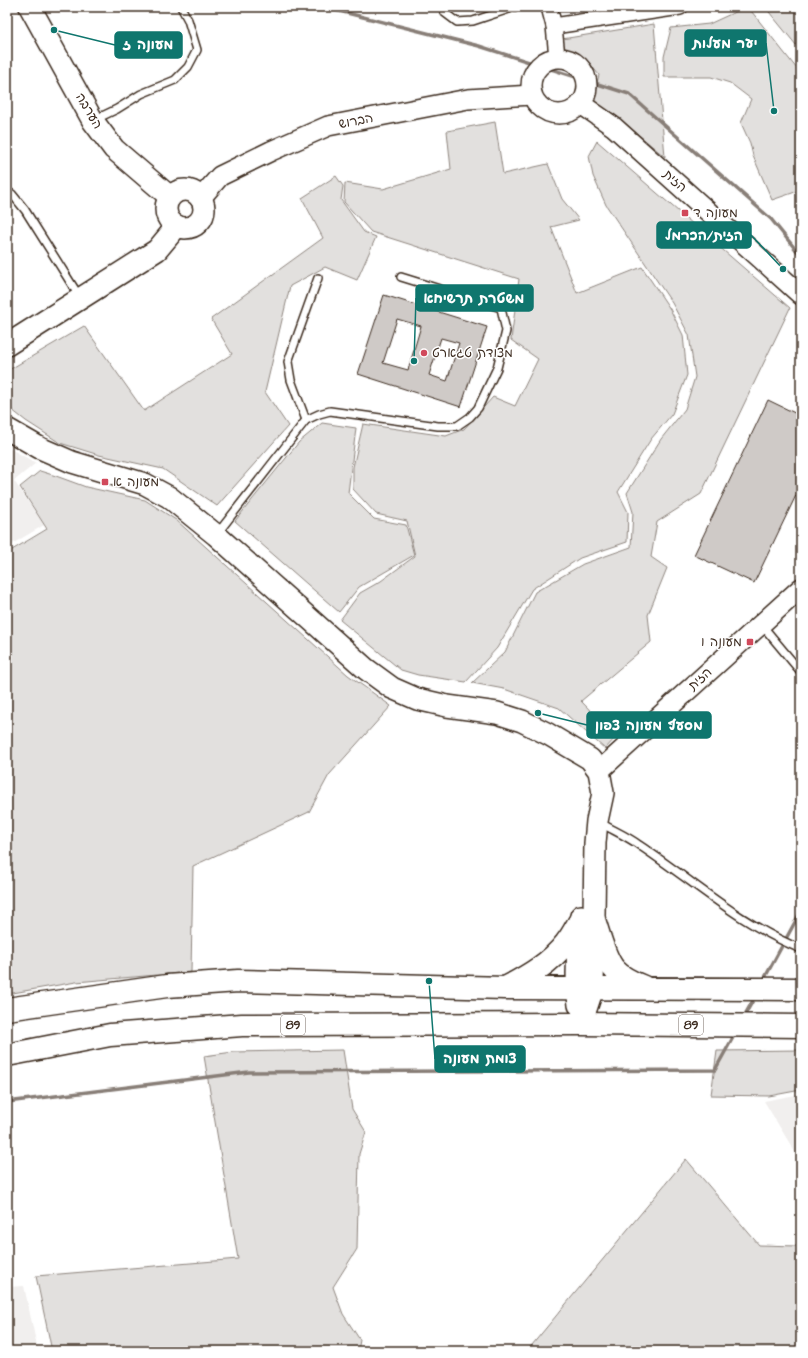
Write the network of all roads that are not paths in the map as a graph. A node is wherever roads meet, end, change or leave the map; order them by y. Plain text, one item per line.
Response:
1 (30, 7) edge
2 (181, 7) edge
3 (442, 7) edge
4 (515, 7) edge
5 (549, 7) edge
6 (680, 7) edge
7 (554, 26) junction
8 (557, 57) junction
9 (532, 95) junction
10 (581, 104) junction
11 (93, 121) junction
12 (7, 191) edge
13 (170, 197) junction
14 (200, 199) junction
15 (177, 226) junction
16 (401, 277) dead end
17 (318, 278) dead end
18 (801, 295) edge
19 (80, 298) junction
20 (7, 345) edge
21 (306, 420) junction
22 (7, 429) edge
23 (216, 535) junction
24 (801, 588) edge
25 (761, 624) junction
26 (801, 672) edge
27 (599, 771) junction
28 (597, 821) junction
29 (588, 920) junction
30 (801, 949) edge
31 (505, 988) junction
32 (585, 988) junction
33 (649, 989) junction
34 (801, 989) edge
35 (7, 1009) edge
36 (581, 1024) junction
37 (801, 1026) edge
38 (7, 1055) edge

1 - 11 main road, הערבה
2 - 11 lane
3 - 4 lane
5 - 7 street
6 - 7 street
7 - 8 street
8 - 9 street
8 - 10 street
9 - 10 street
9 - 14 street, הברוש
10 - 18 street, הזית
11 - 13 main road, הערבה
12 - 19 lane
13 - 14 main road
13 - 15 main road
14 - 15 main road
15 - 19 main road
16 - 21 lane
17 - 21 lane
19 - 20 main road
21 - 23 lane
22 - 23 main road
23 - 27 main road
24 - 25 street, הזית
25 - 26 lane
25 - 27 street, הזית
27 - 28 main road
28 - 29 main road
28 - 30 lane
29 - 31 highway
29 - 32 main road
29 - 33 highway
31 - 32 highway
31 - 35 highway
32 - 33 highway
32 - 36 main road
33 - 34 highway
36 - 37 highway, 89
36 - 38 highway, 89

